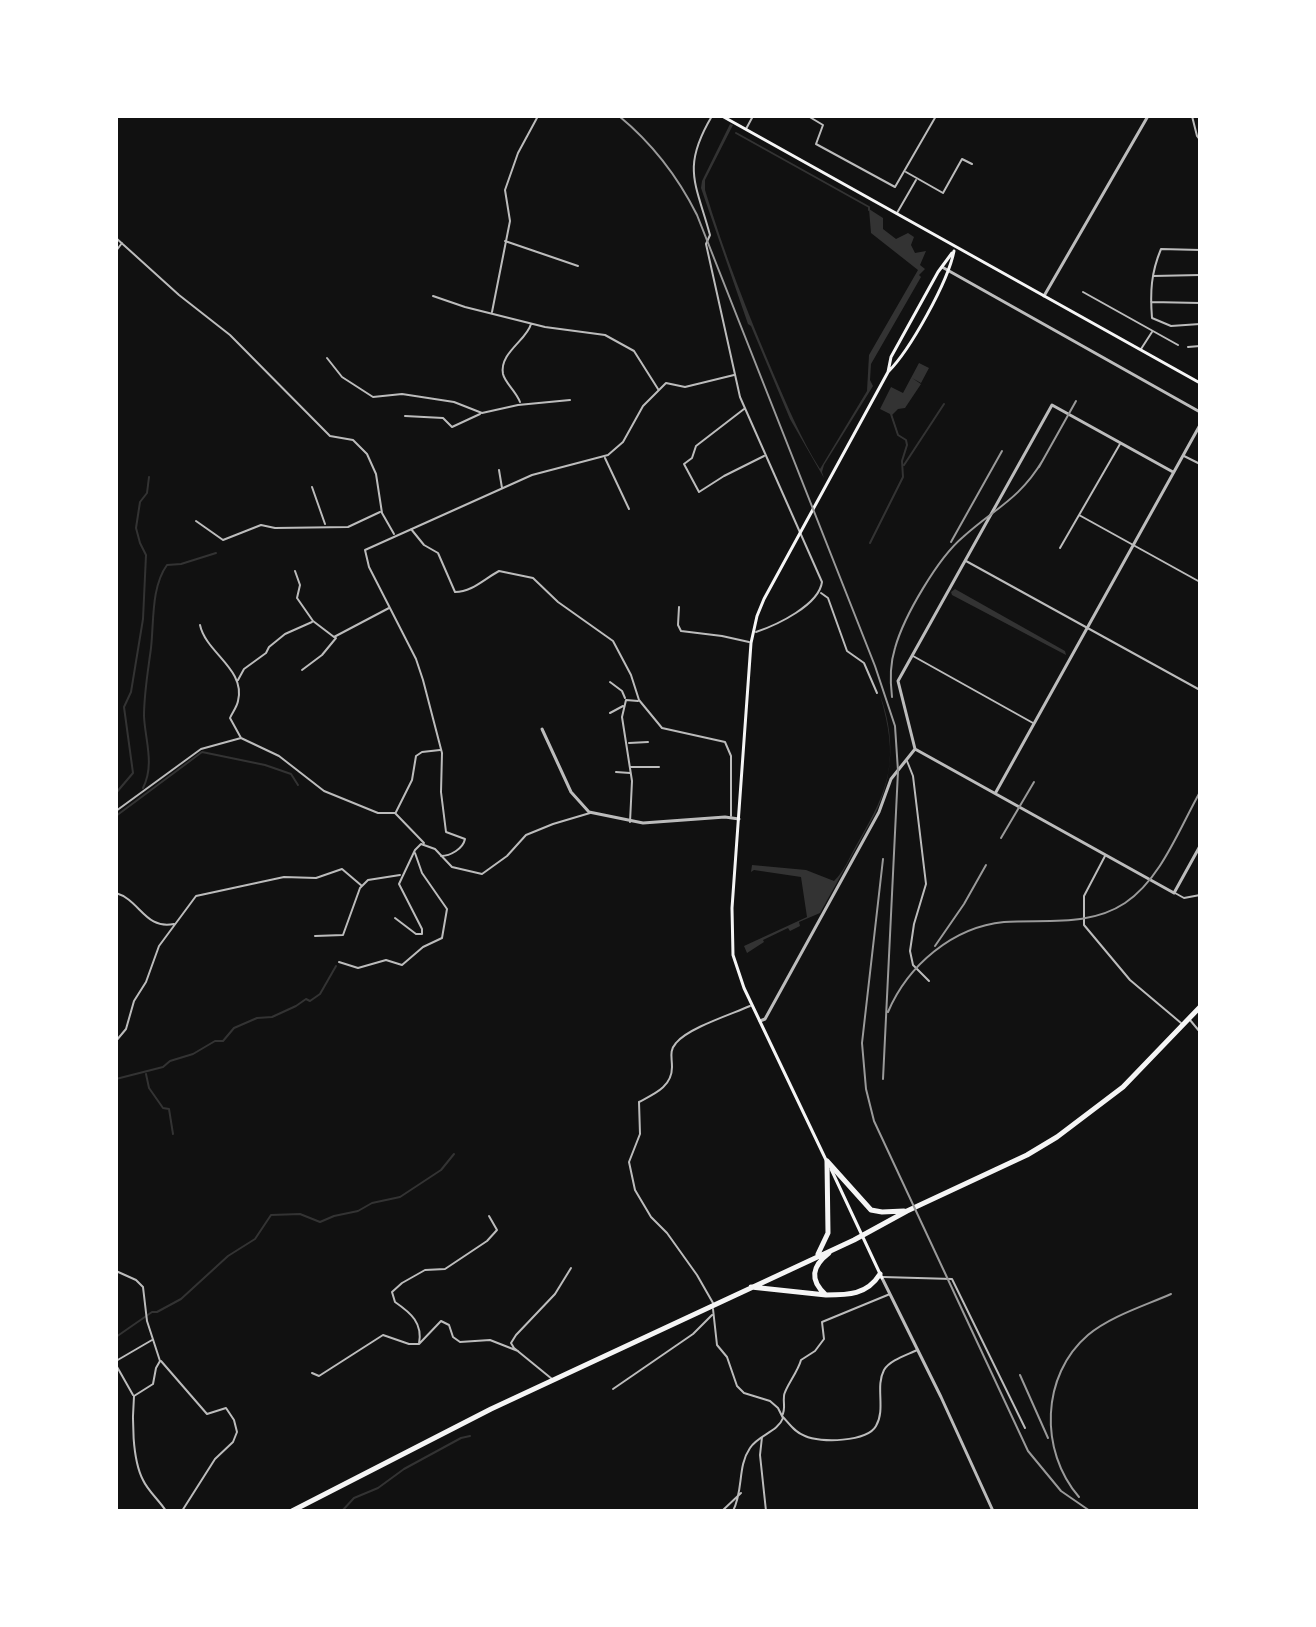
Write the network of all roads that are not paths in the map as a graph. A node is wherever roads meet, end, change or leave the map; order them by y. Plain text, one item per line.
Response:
1 (538, 116) edge
2 (712, 116) edge
3 (722, 116) edge
4 (753, 116) edge
5 (808, 116) edge
6 (936, 116) edge
7 (1148, 116) edge
8 (1192, 116) edge
9 (745, 130) junction
10 (1200, 140) edge
11 (972, 164) dead end
12 (905, 171) junction
13 (917, 179) junction
14 (896, 214) junction
15 (116, 238) edge
16 (505, 241) junction
17 (122, 243) junction
18 (956, 249) junction
19 (1200, 250) edge
20 (116, 251) edge
21 (578, 266) dead end
22 (942, 267) junction
23 (948, 271) junction
24 (1200, 275) edge
25 (1152, 276) junction
26 (1083, 292) dead end
27 (433, 296) dead end
28 (1044, 296) junction
29 (1149, 302) junction
30 (1200, 303) edge
31 (492, 313) junction
32 (1152, 318) junction
33 (532, 323) junction
34 (1200, 324) edge
35 (1151, 330) junction
36 (1178, 345) dead end
37 (1200, 346) edge
38 (1188, 347) dead end
39 (1141, 349) junction
40 (327, 358) dead end
41 (888, 372) junction
42 (734, 375) junction
43 (1200, 383) edge
44 (659, 390) junction
45 (570, 400) dead end
46 (520, 405) junction
47 (744, 408) junction
48 (1200, 412) edge
49 (482, 413) junction
50 (405, 416) dead end
51 (1200, 425) edge
52 (1121, 443) junction
53 (1183, 455) junction
54 (765, 456) junction
55 (604, 457) junction
56 (1200, 464) edge
57 (499, 470) dead end
58 (1173, 472) junction
59 (312, 487) dead end
60 (502, 488) junction
61 (629, 509) dead end
62 (382, 512) junction
63 (1079, 515) junction
64 (196, 521) dead end
65 (326, 526) junction
66 (411, 528) junction
67 (394, 535) junction
68 (1134, 545) junction
69 (1060, 548) dead end
70 (965, 560) junction
71 (295, 571) dead end
72 (1200, 582) edge
73 (820, 593) junction
74 (390, 607) junction
75 (679, 607) dead end
76 (313, 621) junction
77 (200, 625) dead end
78 (1087, 627) junction
79 (753, 633) junction
80 (337, 638) junction
81 (751, 643) junction
82 (912, 655) junction
83 (302, 670) dead end
84 (238, 680) junction
85 (610, 682) dead end
86 (1200, 690) edge
87 (877, 693) dead end
88 (626, 700) junction
89 (639, 700) junction
90 (623, 706) junction
91 (610, 713) dead end
92 (1034, 723) junction
93 (542, 729) dead end
94 (241, 738) junction
95 (648, 742) dead end
96 (628, 743) junction
97 (441, 749) junction
98 (915, 749) junction
99 (906, 760) junction
100 (630, 767) junction
101 (659, 767) dead end
102 (616, 772) dead end
103 (631, 774) junction
104 (995, 794) junction
105 (116, 811) edge
106 (395, 813) junction
107 (591, 813) junction
108 (731, 818) junction
109 (739, 819) junction
110 (630, 822) junction
111 (424, 843) junction
112 (1200, 846) edge
113 (415, 852) junction
114 (1106, 855) junction
115 (441, 856) junction
116 (402, 875) junction
117 (362, 886) junction
118 (116, 893) edge
119 (1174, 893) junction
120 (1200, 895) edge
121 (395, 918) dead end
122 (176, 923) junction
123 (315, 936) dead end
124 (339, 962) dead end
125 (929, 981) dead end
126 (752, 1005) junction
127 (1200, 1007) edge
128 (760, 1021) junction
129 (1186, 1022) junction
130 (1200, 1032) edge
131 (116, 1041) edge
132 (827, 1161) junction
133 (909, 1210) junction
134 (489, 1216) dead end
135 (836, 1248) junction
136 (816, 1256) junction
137 (571, 1268) dead end
138 (116, 1271) edge
139 (881, 1276) junction
140 (750, 1287) junction
141 (891, 1294) junction
142 (826, 1295) junction
143 (714, 1304) junction
144 (712, 1314) junction
145 (154, 1340) junction
146 (419, 1344) junction
147 (918, 1349) junction
148 (518, 1351) junction
149 (160, 1361) junction
150 (116, 1363) edge
151 (312, 1373) dead end
152 (553, 1380) junction
153 (613, 1389) dead end
154 (134, 1396) junction
155 (782, 1416) junction
156 (1025, 1428) dead end
157 (762, 1435) junction
158 (741, 1493) junction
159 (166, 1511) edge
160 (182, 1511) edge
161 (292, 1511) edge
162 (722, 1511) edge
163 (733, 1511) edge
164 (766, 1511) edge
165 (993, 1511) edge

1 - 16 street
2 - 42 street
3 - 9 main road
4 - 9 street
5 - 12 street
6 - 12 street
7 - 28 street
8 - 10 street
9 - 14 main road
11 - 13 street
12 - 13 street
13 - 14 street
14 - 18 main road
15 - 17 street
16 - 21 street
16 - 31 street
17 - 20 street
17 - 62 street
18 - 22 main road
18 - 23 main road
18 - 28 main road
19 - 25 street
22 - 23 street
22 - 41 main road
23 - 41 main road
23 - 48 street
24 - 25 street
25 - 29 street
26 - 35 street
27 - 31 street
28 - 39 main road
29 - 30 street
29 - 32 street
31 - 33 street
32 - 34 street
32 - 35 street
33 - 44 street
33 - 46 street
35 - 36 street
35 - 39 street
37 - 38 street
39 - 43 main road
40 - 49 street
41 - 79 main road
42 - 44 street
42 - 47 street
44 - 55 street
45 - 46 street
46 - 49 street
47 - 54 street
47 - 54 street
49 - 50 street
51 - 53 street
52 - 58 street
52 - 63 street
52 - 70 street
53 - 56 street
53 - 58 street
54 - 73 street
55 - 60 street
55 - 61 street
57 - 60 street
58 - 68 street
59 - 65 street
60 - 66 street
62 - 65 street
62 - 67 street
63 - 68 street
63 - 69 street
64 - 65 street
66 - 67 street
66 - 89 street
67 - 74 street
68 - 72 street
68 - 78 street
70 - 78 street
70 - 82 street
71 - 76 street
73 - 79 street
73 - 87 street
74 - 80 street
74 - 97 street
75 - 81 street
76 - 80 street
76 - 84 street
77 - 84 street
78 - 86 street
78 - 92 street
79 - 81 main road
80 - 83 street
81 - 109 main road
82 - 92 street
82 - 98 street
84 - 94 street
85 - 88 street
88 - 89 street
88 - 90 street
89 - 108 street
90 - 91 street
90 - 96 street
92 - 104 street
93 - 107 street
94 - 105 street
94 - 106 street
95 - 96 street
96 - 100 street
97 - 106 street
97 - 115 street
98 - 99 street
98 - 104 street
99 - 125 street
99 - 128 street
100 - 101 street
100 - 103 street
102 - 103 street
103 - 110 street
104 - 114 street
106 - 111 street
107 - 110 street
107 - 115 street
108 - 109 street
108 - 110 street
109 - 126 main road
111 - 113 street
111 - 115 street
112 - 119 street
113 - 116 street
113 - 124 street
114 - 119 street
114 - 129 street
116 - 117 street
116 - 121 street
117 - 122 street
117 - 123 street
118 - 122 street
119 - 120 street
122 - 131 street
126 - 128 main road
126 - 143 street
127 - 129 highway
128 - 132 main road
129 - 130 street
129 - 133 highway
132 - 133 highway
132 - 136 highway
132 - 139 main road
133 - 135 highway
134 - 146 street
135 - 136 highway
135 - 142 highway
136 - 140 highway
137 - 148 street
138 - 145 street
139 - 141 street
139 - 142 highway
139 - 156 street
140 - 142 highway
140 - 143 highway
141 - 147 street
141 - 155 street
143 - 144 street
143 - 152 highway
144 - 153 street
144 - 155 street
145 - 149 street
145 - 150 street
146 - 148 street
146 - 151 street
147 - 155 street
147 - 165 street
148 - 152 street
149 - 154 street
149 - 160 street
150 - 154 street
152 - 161 highway
154 - 159 street
155 - 157 street
157 - 158 street
157 - 164 street
158 - 162 street
158 - 163 street

